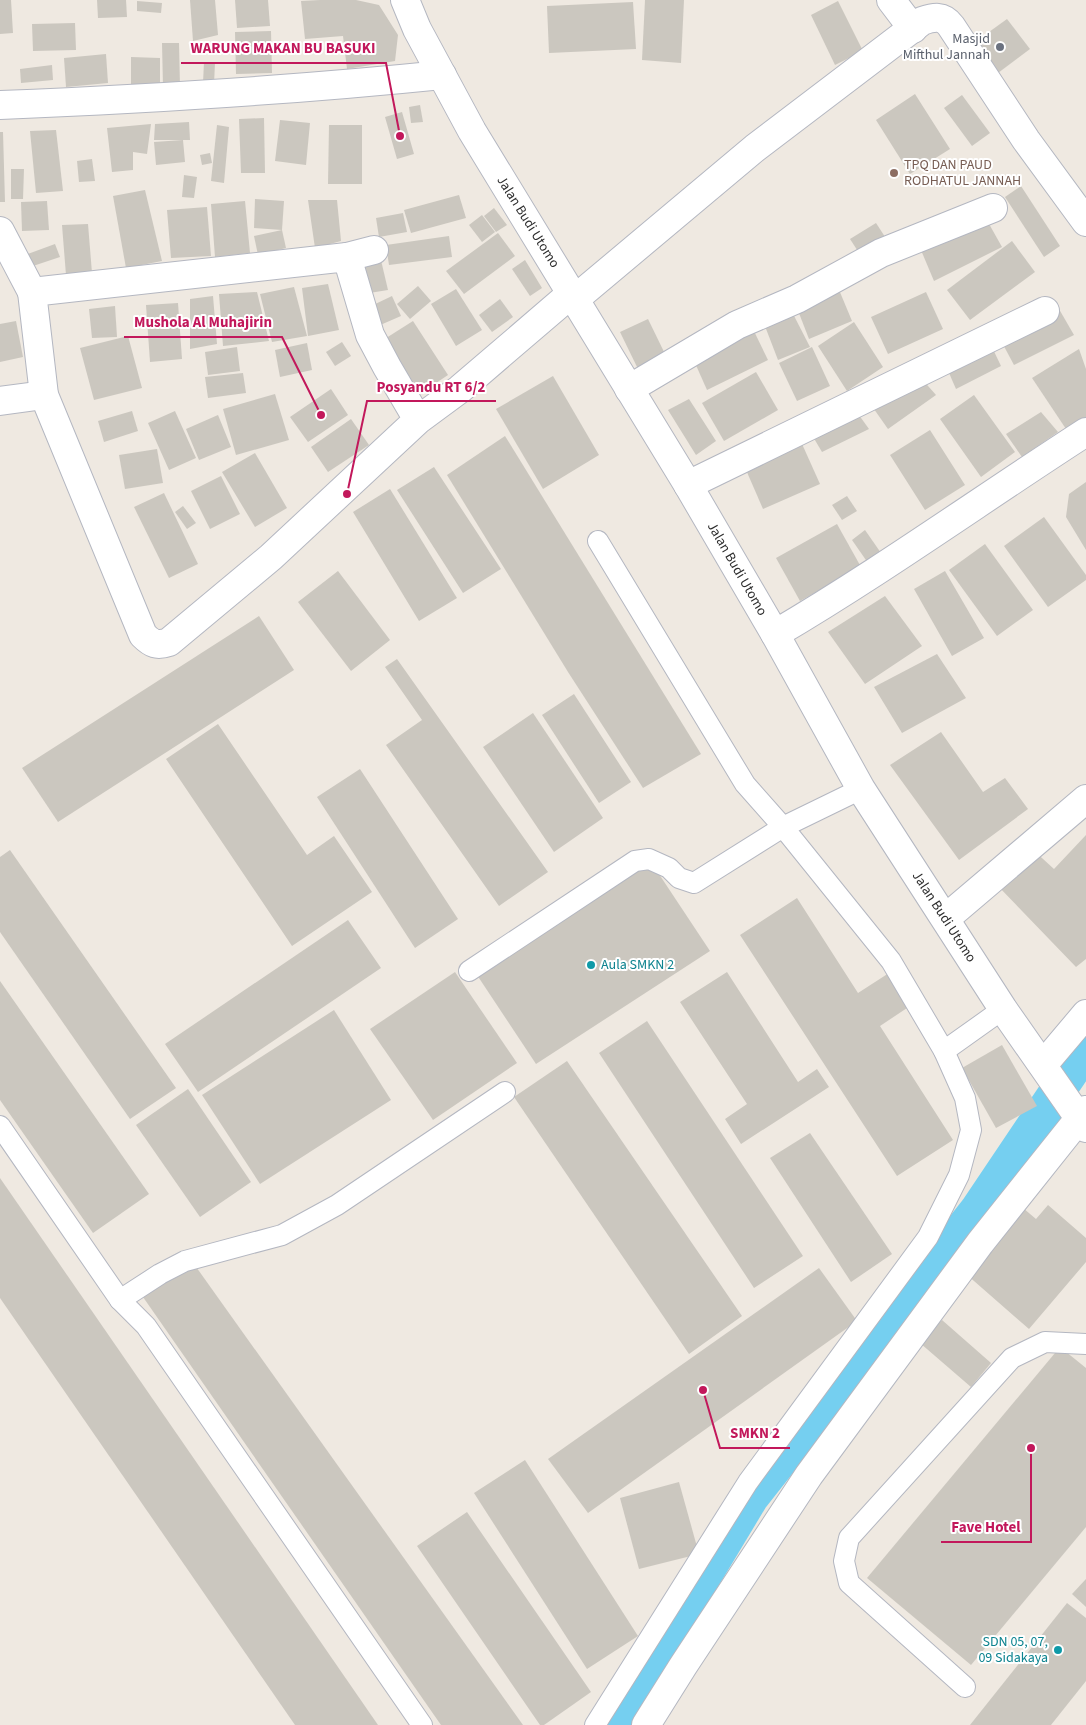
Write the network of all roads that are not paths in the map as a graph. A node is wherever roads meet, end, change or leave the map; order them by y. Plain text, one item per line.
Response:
1 (405, 0) edge
2 (891, 0) edge
3 (913, 29) junction
4 (442, 75) junction
5 (0, 105) edge
6 (993, 208) dead end
7 (1086, 222) edge
8 (0, 231) edge
9 (374, 250) dead end
10 (347, 257) junction
11 (32, 292) junction
12 (574, 296) junction
13 (1045, 311) dead end
14 (628, 389) junction
15 (44, 395) junction
16 (0, 401) edge
17 (418, 420) junction
18 (1086, 432) edge
19 (688, 485) junction
20 (598, 541) dead end
21 (775, 634) junction
22 (861, 789) junction
23 (1086, 799) edge
24 (783, 827) junction
25 (946, 918) junction
26 (469, 971) dead end
27 (1003, 1009) junction
28 (1086, 1014) edge
29 (944, 1051) junction
30 (1047, 1070) junction
31 (505, 1092) dead end
32 (1081, 1116) edge
33 (0, 1126) edge
34 (120, 1300) junction
35 (1086, 1344) edge
36 (965, 1687) dead end
37 (422, 1725) edge
38 (595, 1725) edge
39 (646, 1725) edge

1 - 4 street, Jalan Budi Utomo
2 - 3 street
3 - 7 street
3 - 12 street
4 - 5 street
4 - 12 street, Jalan Budi Utomo
6 - 14 street
8 - 11 street
9 - 10 street
10 - 11 street
10 - 17 street
11 - 15 street
12 - 14 street, Jalan Budi Utomo
12 - 17 street
13 - 19 street
14 - 19 street, Jalan Budi Utomo
15 - 16 street
15 - 17 street
18 - 21 street
19 - 21 street, Jalan Budi Utomo
20 - 24 lane
21 - 22 street, Jalan Budi Utomo
22 - 24 lane
22 - 25 street, Jalan Budi Utomo
23 - 25 street
24 - 26 lane
24 - 29 lane
25 - 27 street, Jalan Budi Utomo
27 - 29 lane
27 - 30 street, Jalan Budi Utomo
28 - 30 street
29 - 38 lane
30 - 32 street, Jalan Budi Utomo
31 - 34 lane
32 - 39 street
33 - 34 lane
34 - 37 lane
35 - 36 lane

